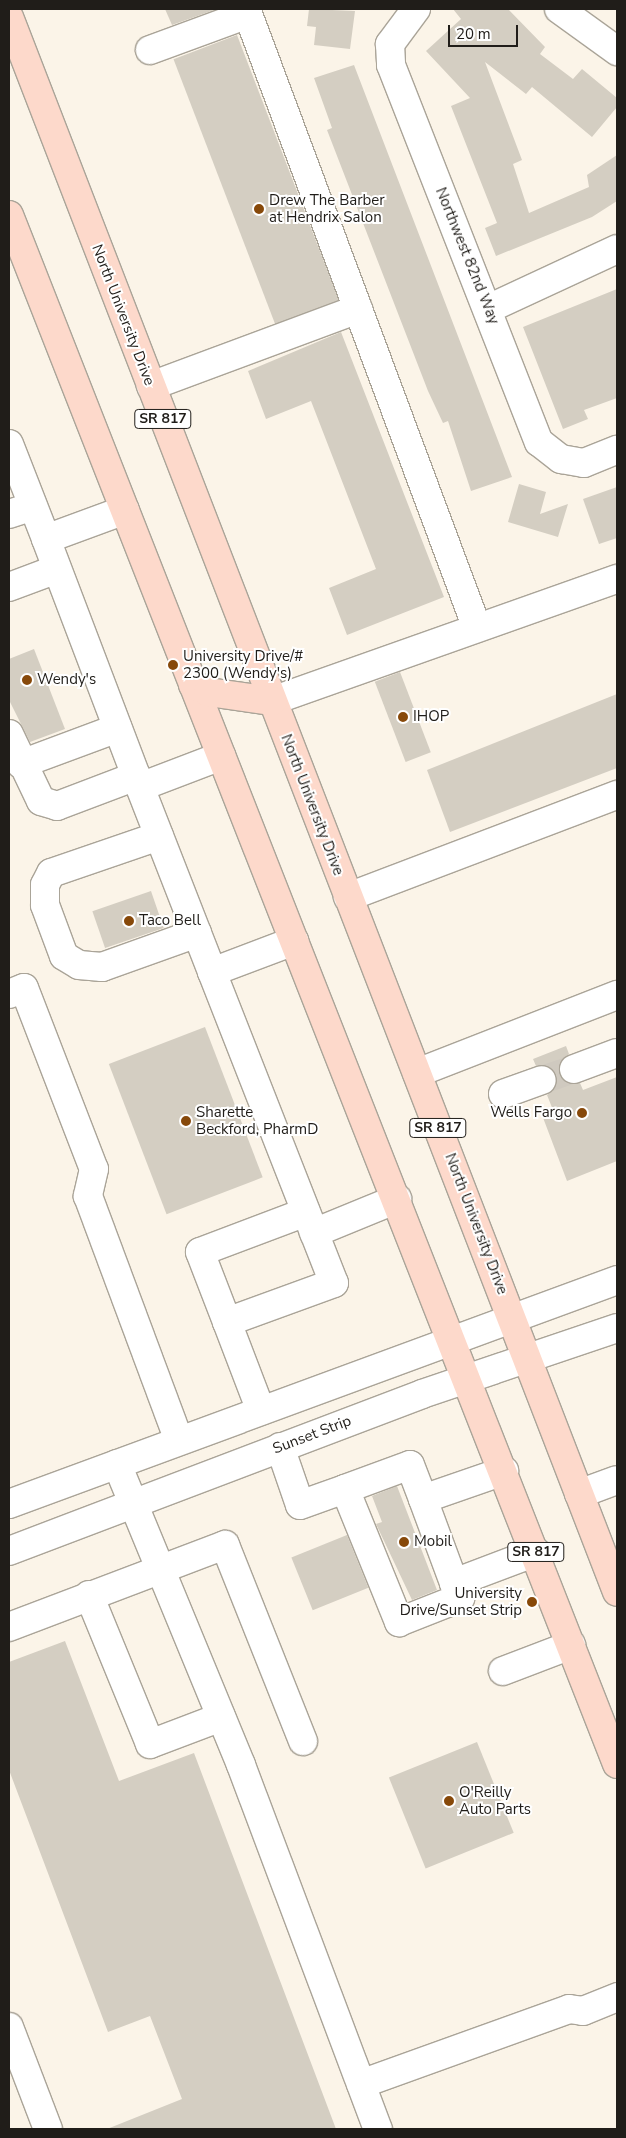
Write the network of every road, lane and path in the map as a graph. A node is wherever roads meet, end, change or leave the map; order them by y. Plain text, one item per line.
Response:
1 (416, 9) edge
2 (559, 9) edge
3 (247, 12) edge
4 (9, 17) edge
5 (150, 50) dead end
6 (617, 51) edge
7 (9, 215) edge
8 (617, 249) edge
9 (16, 256) edge
10 (358, 309) junction
11 (488, 309) junction
12 (151, 386) junction
13 (9, 444) edge
14 (617, 450) edge
15 (21, 510) edge
16 (125, 510) junction
17 (46, 539) junction
18 (57, 569) junction
19 (617, 579) edge
20 (9, 587) edge
21 (477, 628) junction
22 (193, 685) junction
23 (272, 701) junction
24 (118, 728) junction
25 (9, 734) edge
26 (222, 756) junction
27 (21, 764) junction
28 (138, 782) junction
29 (617, 795) edge
30 (159, 836) junction
31 (348, 898) junction
32 (197, 933) junction
33 (294, 942) junction
34 (212, 972) junction
35 (9, 994) edge
36 (617, 995) edge
37 (617, 1053) edge
38 (574, 1069) tunnel mouth
39 (417, 1074) junction
40 (542, 1080) tunnel mouth
41 (504, 1094) dead end
42 (397, 1199) junction
43 (310, 1223) junction
44 (617, 1280) edge
45 (512, 1318) junction
46 (227, 1322) junction
47 (617, 1328) edge
48 (453, 1340) junction
49 (528, 1359) junction
50 (468, 1378) junction
51 (261, 1411) junction
52 (179, 1441) junction
53 (280, 1447) junction
54 (117, 1464) junction
55 (504, 1471) junction
56 (617, 1480) edge
57 (345, 1489) junction
58 (580, 1494) junction
59 (423, 1499) junction
60 (9, 1504) edge
61 (134, 1504) junction
62 (9, 1551) edge
63 (536, 1552) junction
64 (160, 1568) junction
65 (454, 1583) junction
66 (617, 1592) edge
67 (89, 1596) junction
68 (9, 1626) edge
69 (571, 1645) junction
70 (503, 1671) dead end
71 (221, 1717) junction
72 (303, 1741) dead end
73 (617, 1764) edge
74 (617, 1986) edge
75 (617, 1997) edge
76 (569, 2009) junction
77 (9, 2027) edge
78 (361, 2084) junction
79 (48, 2129) edge
80 (378, 2129) edge

1 - 11 street, Northwest 82nd Way
2 - 6 street
3 - 5 street
3 - 10 street
4 - 12 main road, North University Drive / SR 817
7 - 9 main road, SR 817
8 - 11 street
9 - 16 main road, SR 817
10 - 12 street
10 - 21 street
11 - 14 street, Northwest 82nd Way
12 - 23 main road, North University Drive / SR 817
13 - 15 street
15 - 17 street
16 - 17 street
16 - 22 main road, SR 817
17 - 18 street
18 - 20 street
18 - 24 street
19 - 21 street
21 - 23 street
22 - 23 main road
22 - 26 main road, SR 817
23 - 31 main road, North University Drive / SR 817
24 - 27 street
24 - 28 street
25 - 27 street
26 - 28 street
26 - 33 main road, SR 817
27 - 28 street
28 - 30 street
29 - 31 street
30 - 32 street
30 - 32 street
31 - 39 main road, North University Drive / SR 817
32 - 34 street
33 - 34 street
33 - 42 main road, SR 817
34 - 43 street
35 - 52 street
36 - 39 street
37 - 38 street
39 - 45 main road, North University Drive / SR 817
40 - 41 street
42 - 43 street
42 - 48 main road, SR 817
43 - 46 street
43 - 46 street
44 - 45 street
45 - 48 street
45 - 49 main road, North University Drive / SR 817
46 - 51 street
47 - 49 street, Sunset Strip
48 - 50 main road, SR 817
48 - 51 street
49 - 50 street, Sunset Strip
49 - 58 main road, North University Drive / SR 817
50 - 53 street, Sunset Strip
50 - 55 main road, SR 817
51 - 52 street
52 - 54 street
53 - 57 street
53 - 61 street, Sunset Strip
54 - 60 street
54 - 61 street
55 - 59 street
55 - 63 main road, SR 817
56 - 58 street
57 - 59 street
57 - 65 street
58 - 66 main road, North University Drive / SR 817
59 - 65 street
61 - 62 street, Sunset Strip
61 - 64 street
63 - 65 street
63 - 69 main road, SR 817
64 - 67 street
64 - 71 street
64 - 72 street
67 - 68 street
67 - 71 street
69 - 70 street
69 - 73 main road, SR 817
71 - 78 street
74 - 76 street
75 - 76 street
76 - 78 street
77 - 79 street
78 - 80 street

